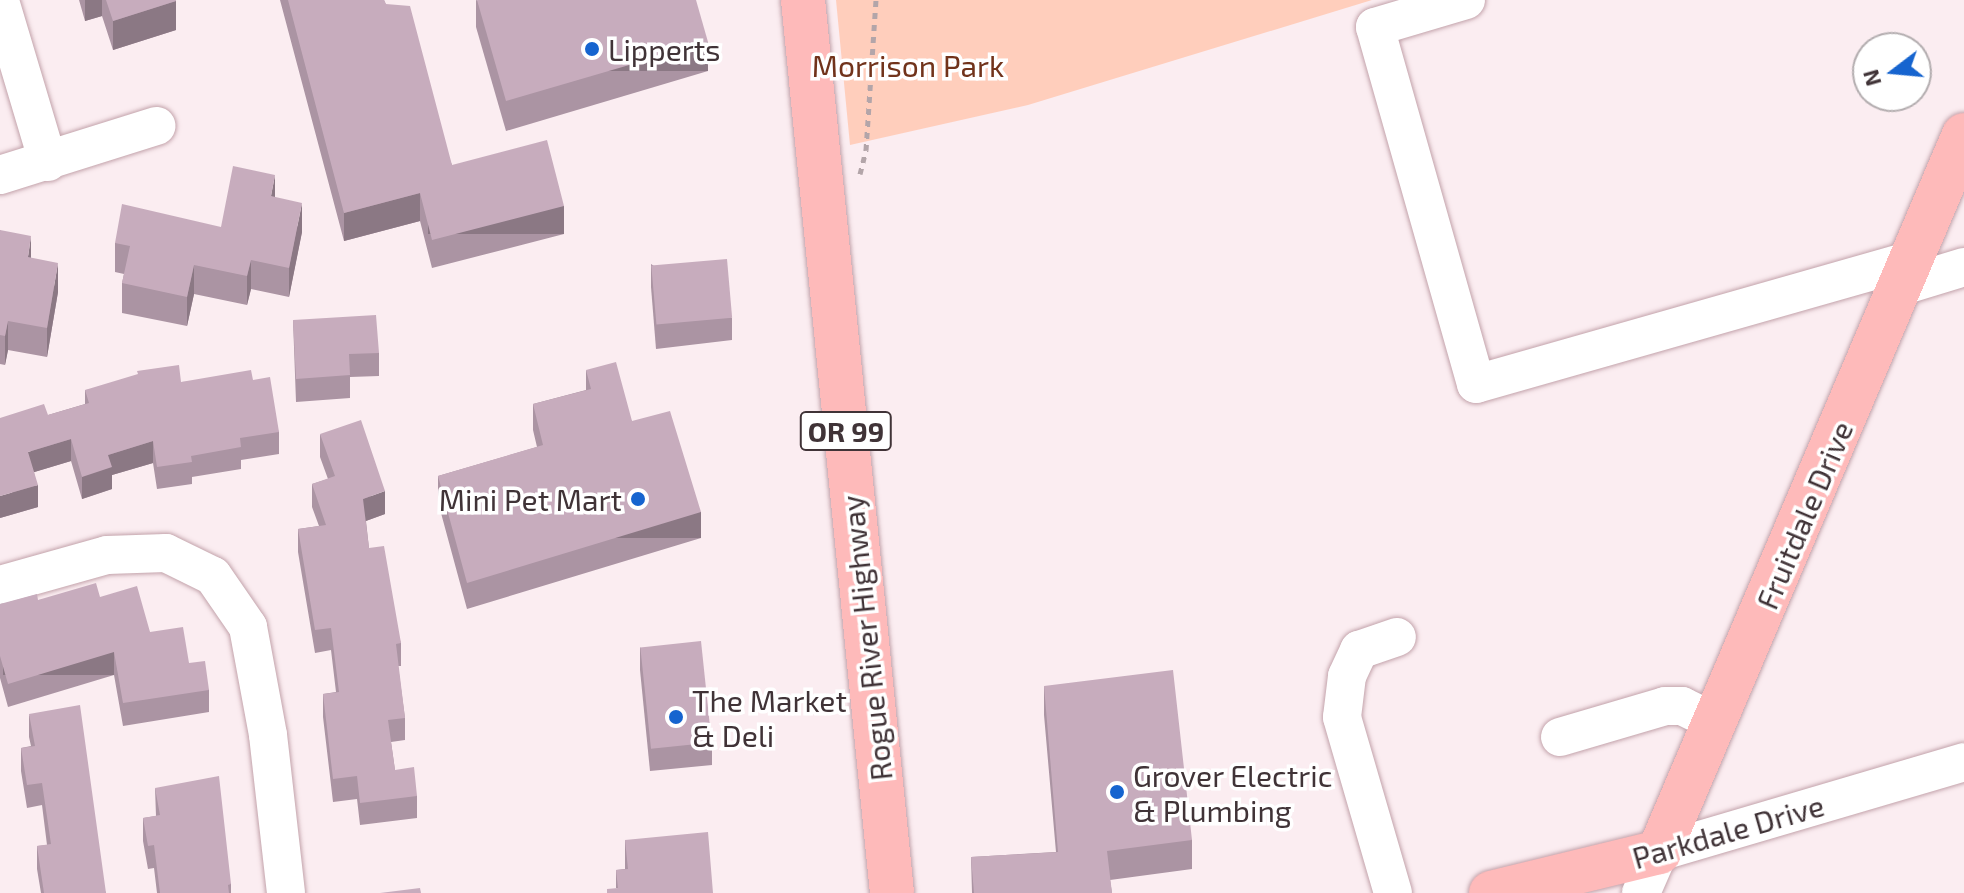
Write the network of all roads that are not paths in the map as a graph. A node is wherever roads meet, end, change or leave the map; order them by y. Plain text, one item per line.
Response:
1 (803, 0) edge
2 (1466, 0) edge
3 (0, 1) edge
4 (156, 126) dead end
5 (1964, 135) edge
6 (48, 162) junction
7 (0, 175) edge
8 (1964, 267) edge
9 (1906, 273) junction
10 (0, 585) edge
11 (1397, 637) dead end
12 (1715, 722) junction
13 (1560, 737) dead end
14 (1964, 762) edge
15 (1659, 852) junction
16 (286, 893) edge
17 (892, 893) edge
18 (1393, 893) edge
19 (1491, 893) edge
20 (1641, 893) edge

1 - 17 main road, Rogue River Highway / OR 99
2 - 9 street
3 - 6 street
4 - 6 street
5 - 9 main road, Fruitdale Drive
6 - 7 street
8 - 9 street
9 - 12 main road, Fruitdale Drive
10 - 16 street
11 - 18 street
12 - 13 street
12 - 15 main road, Fruitdale Drive
14 - 15 street, Parkdale Drive
15 - 19 main road, Parkdale Drive
15 - 20 street, Fruitdale Drive

